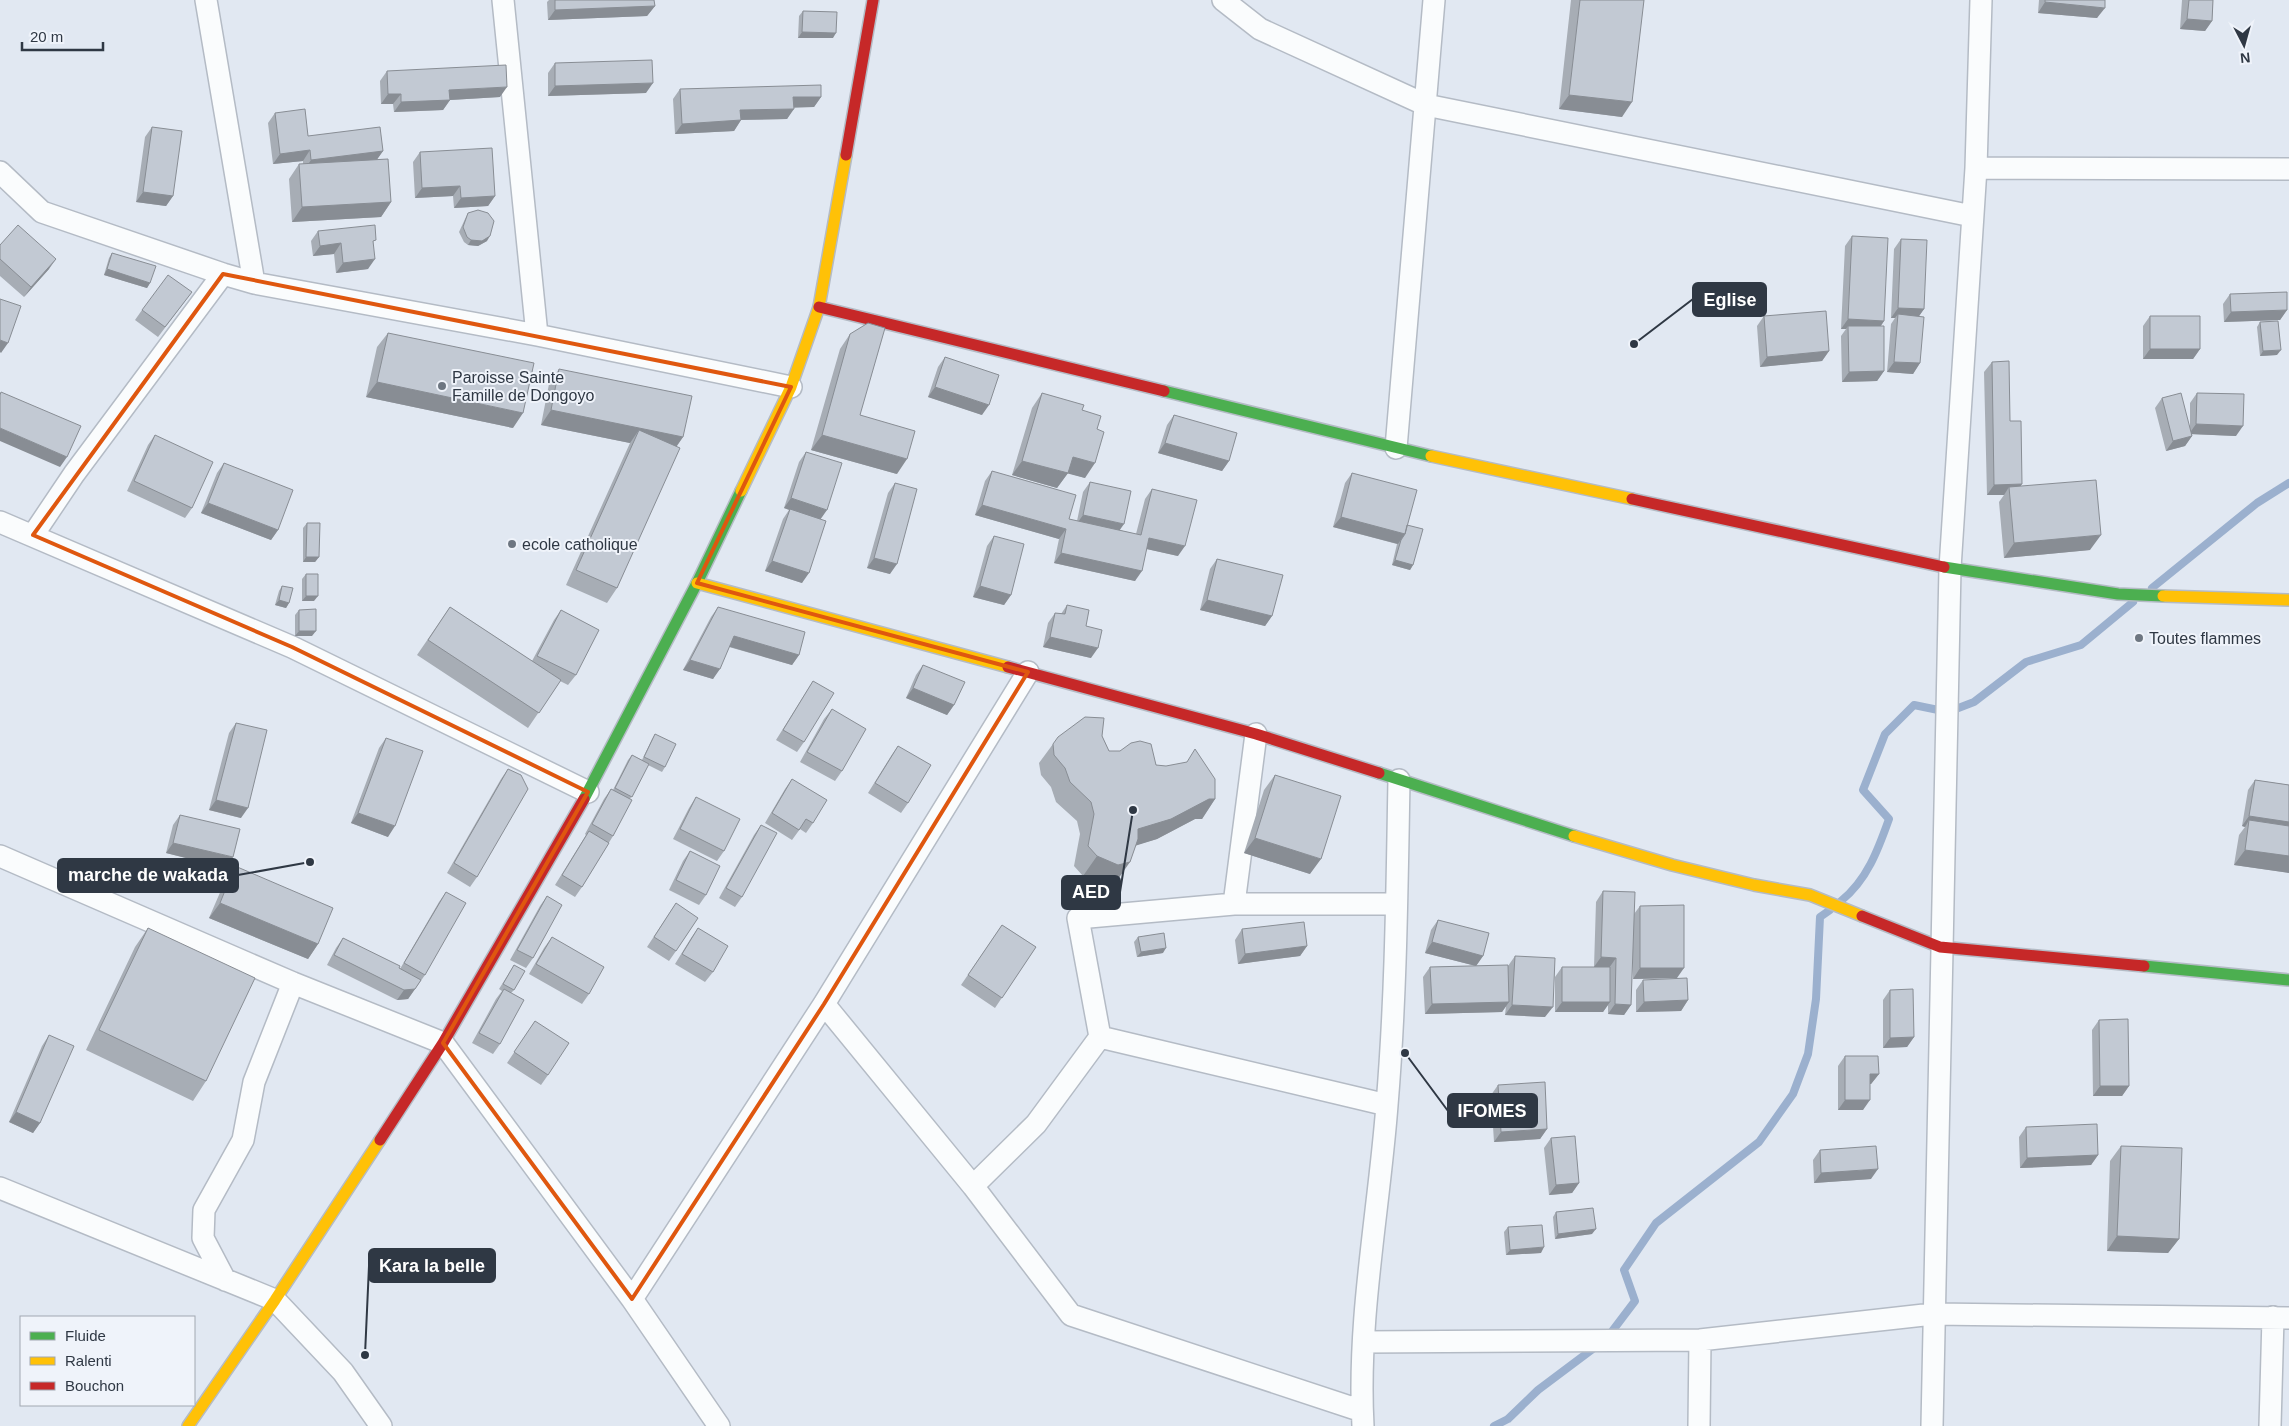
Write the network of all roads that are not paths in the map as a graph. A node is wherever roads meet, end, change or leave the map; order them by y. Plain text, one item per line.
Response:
1 (206, 0) edge
2 (503, 0) edge
3 (873, 0) edge
4 (1223, 0) edge
5 (1434, 0) edge
6 (1981, 0) edge
7 (1426, 105) junction
8 (1976, 168) junction
9 (2289, 169) edge
10 (0, 172) edge
11 (1972, 216) junction
12 (222, 274) junction
13 (254, 283) junction
14 (819, 307) junction
15 (537, 335) junction
16 (791, 387) junction
17 (1396, 448) junction
18 (0, 522) edge
19 (33, 535) junction
20 (1950, 568) junction
21 (697, 583) junction
22 (2289, 600) edge
23 (1028, 672) junction
24 (1256, 734) junction
25 (1399, 780) junction
26 (588, 792) junction
27 (0, 856) edge
28 (1234, 904) junction
29 (1396, 904) junction
30 (1940, 947) junction
31 (2289, 980) edge
32 (294, 983) junction
33 (824, 1004) junction
34 (1100, 1037) junction
35 (443, 1043) junction
36 (1388, 1105) junction
37 (973, 1186) junction
38 (0, 1188) edge
39 (225, 1280) junction
40 (632, 1299) junction
41 (275, 1300) junction
42 (1933, 1314) junction
43 (2281, 1318) edge
44 (1700, 1340) junction
45 (1364, 1342) junction
46 (1363, 1418) edge
47 (188, 1426) edge
48 (381, 1426) edge
49 (719, 1426) edge
50 (1699, 1426) edge
51 (1932, 1426) edge
52 (2270, 1426) edge

1 - 13 street
2 - 15 street
3 - 14 street
4 - 7 street
5 - 7 street
6 - 8 street
7 - 11 street
7 - 17 street
8 - 9 street
8 - 11 street
10 - 12 street
11 - 20 street
12 - 13 street
12 - 19 street
13 - 15 street
14 - 16 street
14 - 17 street
15 - 16 street
16 - 21 street
17 - 20 street
18 - 19 street
19 - 26 street
20 - 22 street
20 - 30 street
21 - 23 street
21 - 26 street
23 - 24 street
23 - 33 street
24 - 25 street
24 - 28 street
25 - 29 street
25 - 30 street
26 - 35 street
27 - 32 street
28 - 29 street
28 - 34 street
29 - 36 street
30 - 31 street
30 - 42 street
32 - 35 street
32 - 39 street
33 - 37 street
33 - 40 street
34 - 36 street
34 - 37 street
35 - 40 street
35 - 41 street
36 - 45 street
37 - 46 street
38 - 39 street
39 - 41 street
40 - 49 street
41 - 47 street
41 - 48 street
42 - 43 street
42 - 44 street
42 - 51 street
43 - 52 street
44 - 45 street
44 - 50 street
45 - 46 street

